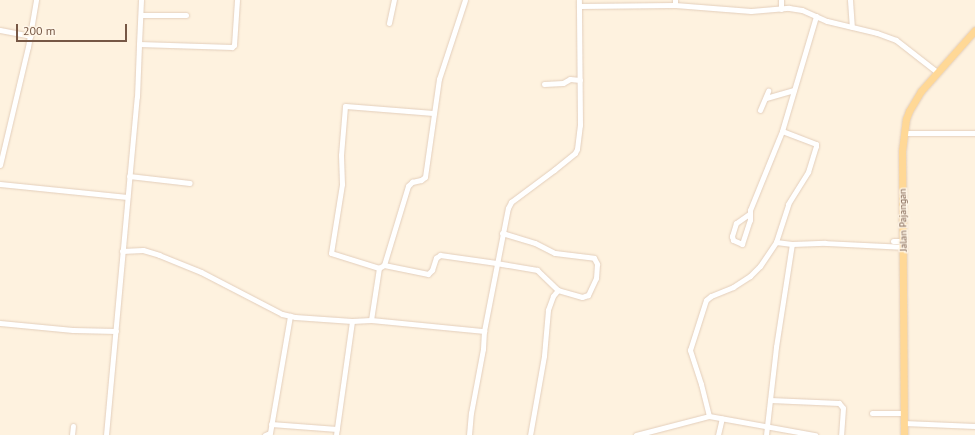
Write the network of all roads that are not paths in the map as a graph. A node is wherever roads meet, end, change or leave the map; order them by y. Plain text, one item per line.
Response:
1 (36, 0) edge
2 (142, 0) edge
3 (237, 0) edge
4 (394, 0) edge
5 (465, 0) edge
6 (781, 0) edge
7 (850, 0) edge
8 (675, 2) edge
9 (578, 3) edge
10 (693, 3) edge
11 (781, 9) junction
12 (141, 15) junction
13 (186, 15) dead end
14 (816, 16) junction
15 (389, 23) dead end
16 (852, 27) junction
17 (0, 30) edge
18 (975, 30) edge
19 (30, 36) junction
20 (139, 44) junction
21 (937, 72) junction
22 (580, 80) junction
23 (544, 84) dead end
24 (794, 90) junction
25 (768, 91) dead end
26 (766, 98) junction
27 (760, 110) dead end
28 (434, 113) junction
29 (782, 131) junction
30 (904, 133) junction
31 (975, 133) edge
32 (0, 165) edge
33 (129, 176) junction
34 (190, 183) dead end
35 (0, 184) edge
36 (127, 197) junction
37 (749, 214) junction
38 (502, 233) junction
39 (893, 241) dead end
40 (776, 242) junction
41 (792, 244) junction
42 (903, 244) junction
43 (122, 251) junction
44 (496, 263) junction
45 (381, 266) junction
46 (558, 290) junction
47 (290, 316) junction
48 (371, 320) junction
49 (352, 321) junction
50 (0, 322) edge
51 (116, 331) junction
52 (484, 331) junction
53 (770, 400) junction
54 (872, 413) dead end
55 (904, 414) junction
56 (709, 416) junction
57 (722, 418) junction
58 (904, 423) junction
59 (271, 424) junction
60 (767, 425) junction
61 (73, 426) dead end
62 (975, 426) edge
63 (337, 429) junction
64 (795, 433) edge
65 (72, 435) edge
66 (106, 435) edge
67 (265, 435) edge
68 (336, 435) edge
69 (469, 435) edge
70 (530, 435) edge
71 (636, 435) edge
72 (718, 435) edge
73 (766, 435) edge
74 (815, 435) edge
75 (841, 435) edge
76 (904, 435) edge

1 - 19 street
2 - 12 street
3 - 20 street
4 - 15 street
5 - 28 street
6 - 11 street
7 - 16 street
8 - 9 street
8 - 10 street
9 - 22 street
10 - 11 street
11 - 14 street
12 - 13 street
12 - 20 street
14 - 16 street
14 - 24 street
16 - 21 street
17 - 19 street
18 - 21 main road, Jalan Pajangan
19 - 32 street
20 - 33 street
21 - 30 main road, Jalan Pajangan
22 - 23 street
22 - 38 street
24 - 26 street
24 - 29 street
25 - 26 street
26 - 27 street
28 - 45 street
28 - 45 street
29 - 37 street
29 - 40 street
30 - 31 street
30 - 42 main road, Jalan Pajangan
33 - 34 street
33 - 36 street
35 - 36 street
36 - 43 street
37 - 37 street
38 - 44 street
38 - 46 street
39 - 42 street
40 - 41 street
40 - 56 street
41 - 42 street
41 - 53 street
42 - 55 main road, Jalan Pajangan
43 - 47 street
43 - 51 street
44 - 45 street
44 - 46 street
44 - 52 street
45 - 48 street
46 - 70 street
47 - 49 street
47 - 59 street
48 - 49 street
48 - 52 street
49 - 63 street
50 - 51 street
51 - 66 street
52 - 69 street
53 - 60 street
53 - 75 street
54 - 55 street
55 - 58 main road, Jalan Pajangan
56 - 57 street
56 - 71 street
57 - 60 street
57 - 72 street
58 - 62 street
58 - 76 main road, Jalan Pajangan
59 - 63 street
59 - 67 street
60 - 64 street
60 - 73 street
61 - 65 street
63 - 68 street
64 - 74 street

